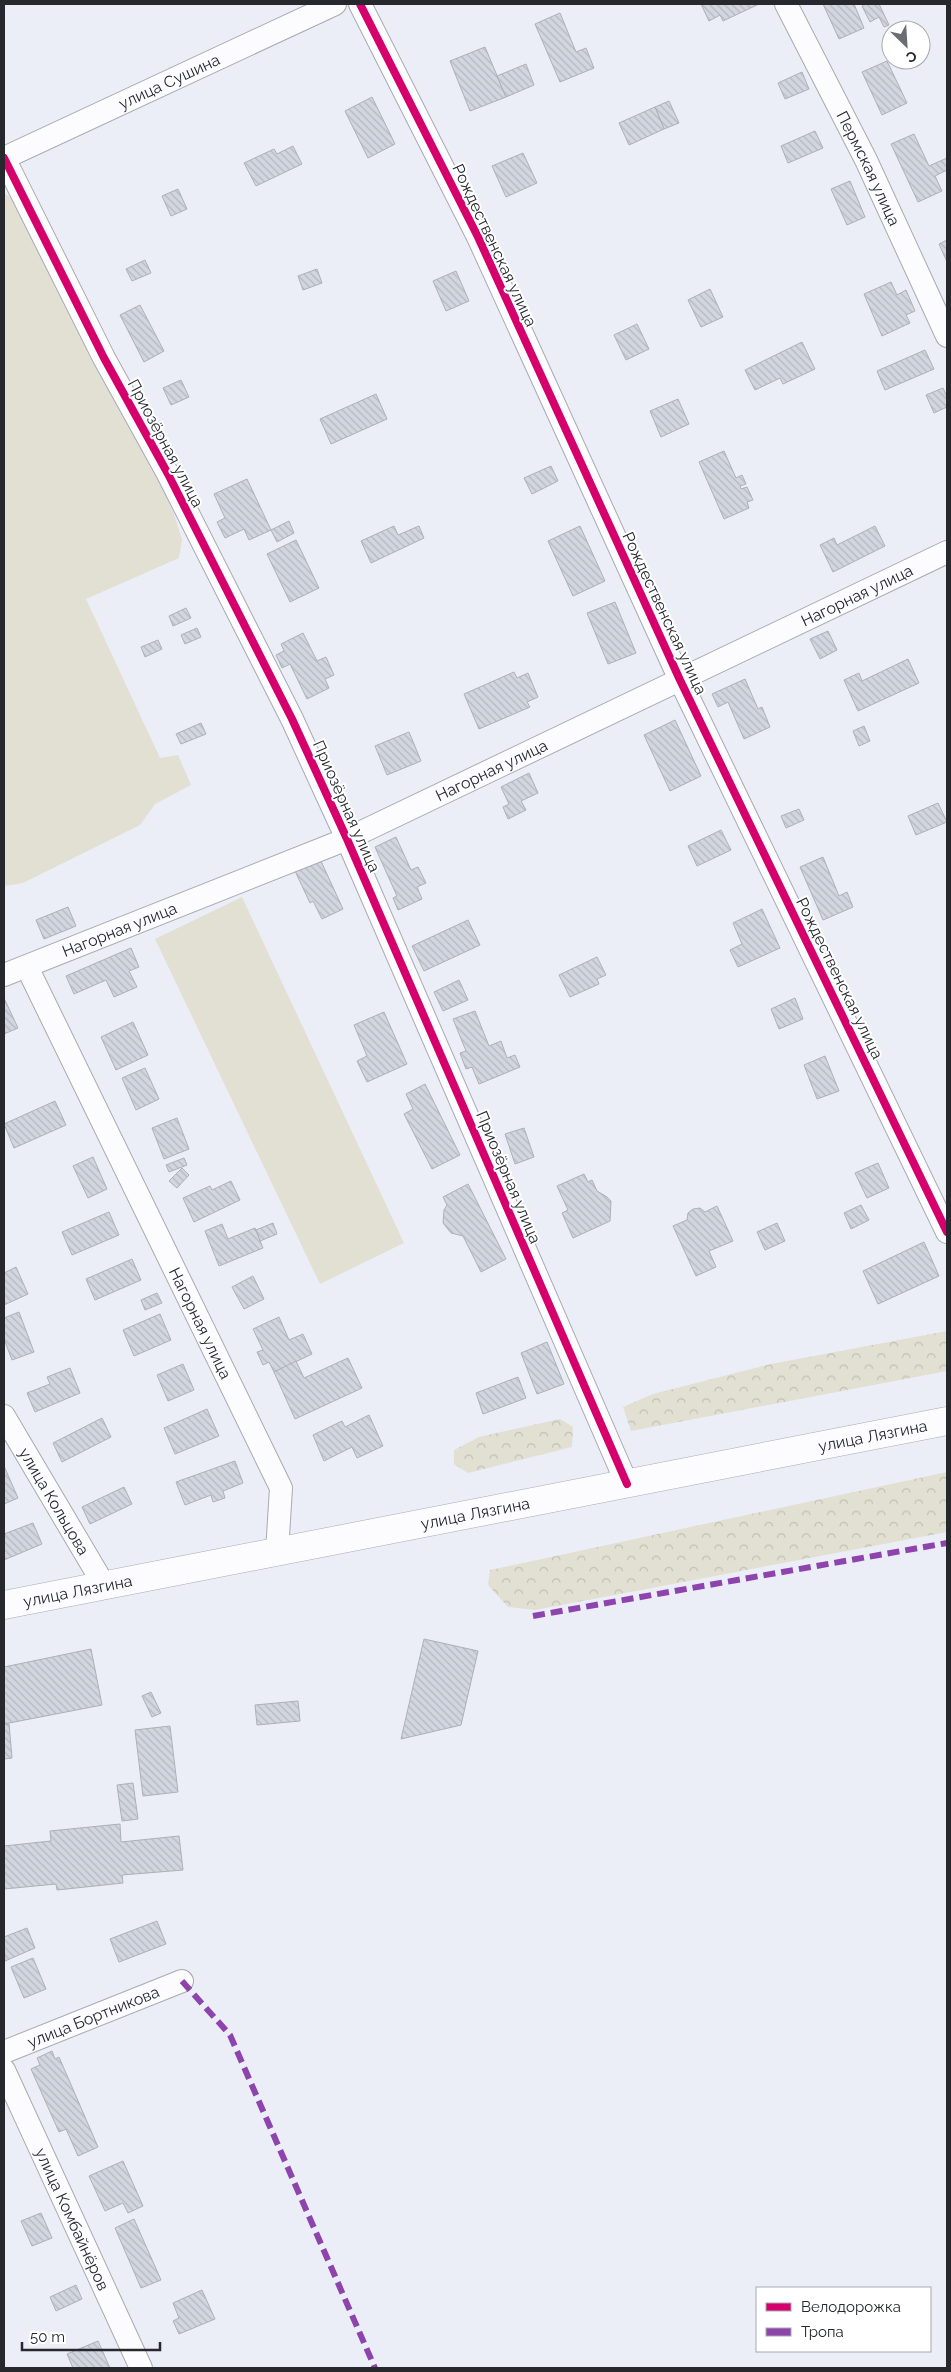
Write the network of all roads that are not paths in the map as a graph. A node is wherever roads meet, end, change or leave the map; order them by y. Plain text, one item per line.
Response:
1 (335, 4) edge
2 (360, 4) edge
3 (786, 4) edge
4 (4, 158) edge
5 (947, 336) edge
6 (947, 552) edge
7 (680, 680) junction
8 (348, 839) junction
9 (27, 967) junction
10 (4, 975) edge
11 (947, 1232) edge
12 (4, 1416) edge
13 (947, 1421) edge
14 (628, 1484) junction
15 (277, 1552) junction
16 (104, 1585) junction
17 (4, 1605) edge
18 (182, 1981) dead end
19 (4, 2052) edge
20 (4, 2070) edge
21 (141, 2368) edge

1 - 4 street, улица Сушина
2 - 7 street, Рождественская улица
3 - 5 street, Пермская улица
4 - 8 street, Приозёрная улица
6 - 7 street, Нагорная улица
7 - 8 street, Нагорная улица
7 - 11 street, Рождественская улица
8 - 9 street, Нагорная улица
8 - 14 street, Приозёрная улица
9 - 10 street, Нагорная улица
9 - 15 street, Нагорная улица
12 - 16 street, улица Кольцова
13 - 14 main road, улица Лязгина
14 - 15 main road, улица Лязгина
15 - 16 main road, улица Лязгина
16 - 17 main road, улица Лязгина
18 - 19 street, улица Бортникова
20 - 21 street, улица Комбайнёров

